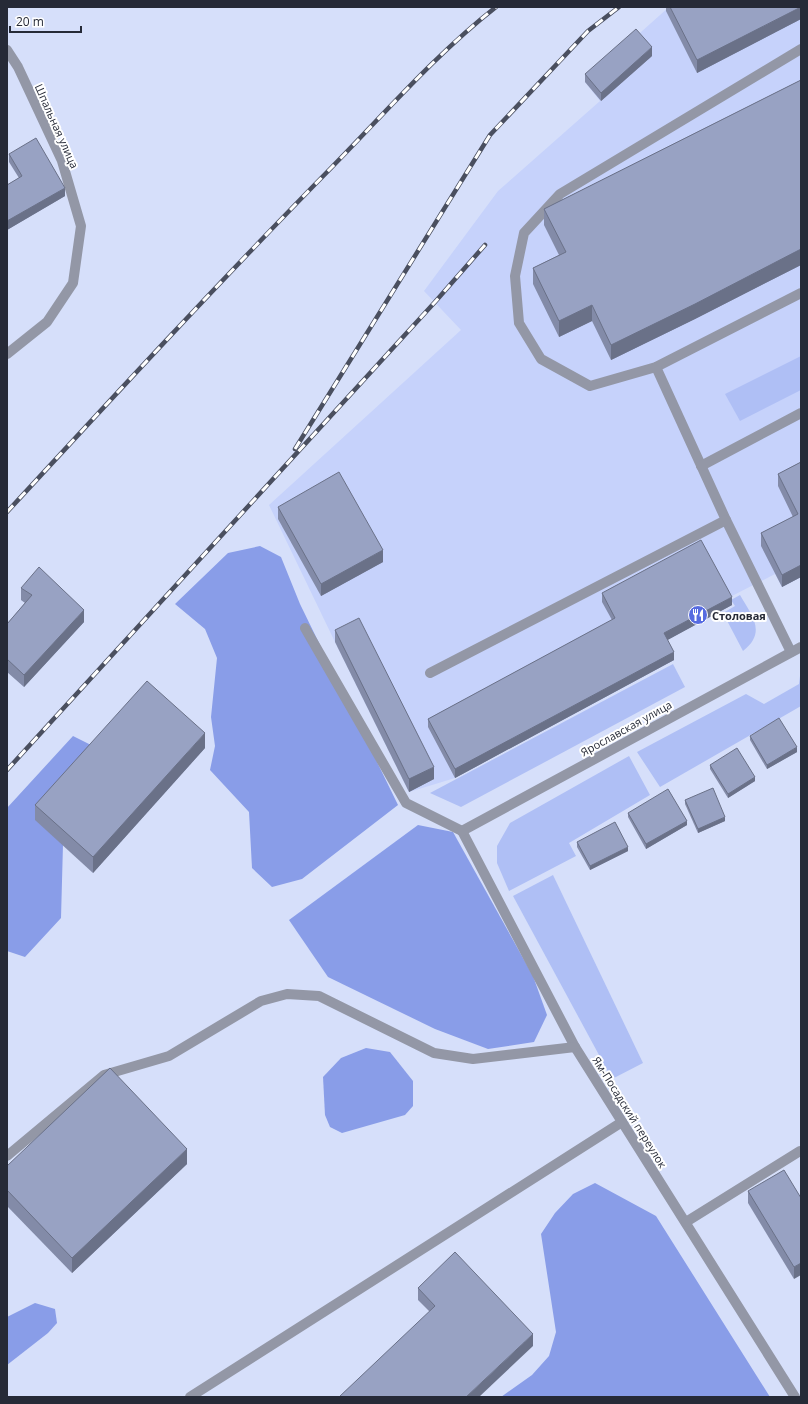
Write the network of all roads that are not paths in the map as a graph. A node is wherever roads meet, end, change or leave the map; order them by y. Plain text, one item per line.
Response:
1 (801, 49) edge
2 (7, 50) edge
3 (801, 293) edge
4 (7, 354) edge
5 (656, 367) junction
6 (801, 413) edge
7 (701, 466) junction
8 (726, 520) junction
9 (305, 628) dead end
10 (801, 647) edge
11 (791, 652) junction
12 (430, 673) dead end
13 (462, 831) junction
14 (575, 1047) junction
15 (622, 1122) junction
16 (800, 1151) dead end
17 (7, 1156) edge
18 (686, 1222) junction
19 (190, 1397) edge
20 (795, 1397) edge

1 - 5 street
2 - 4 street, Шпальная улица
3 - 5 street
5 - 7 street
6 - 7 street
7 - 8 street
8 - 11 street
8 - 12 street
9 - 13 street
10 - 11 street, Ярославская улица
11 - 13 street, Ярославская улица
13 - 14 street, Ям-Посадский переулок
14 - 15 street, Ям-Посадский переулок
14 - 17 street
15 - 18 street, Ям-Посадский переулок
15 - 19 street
16 - 18 street
18 - 20 street, Ям-Посадский переулок

